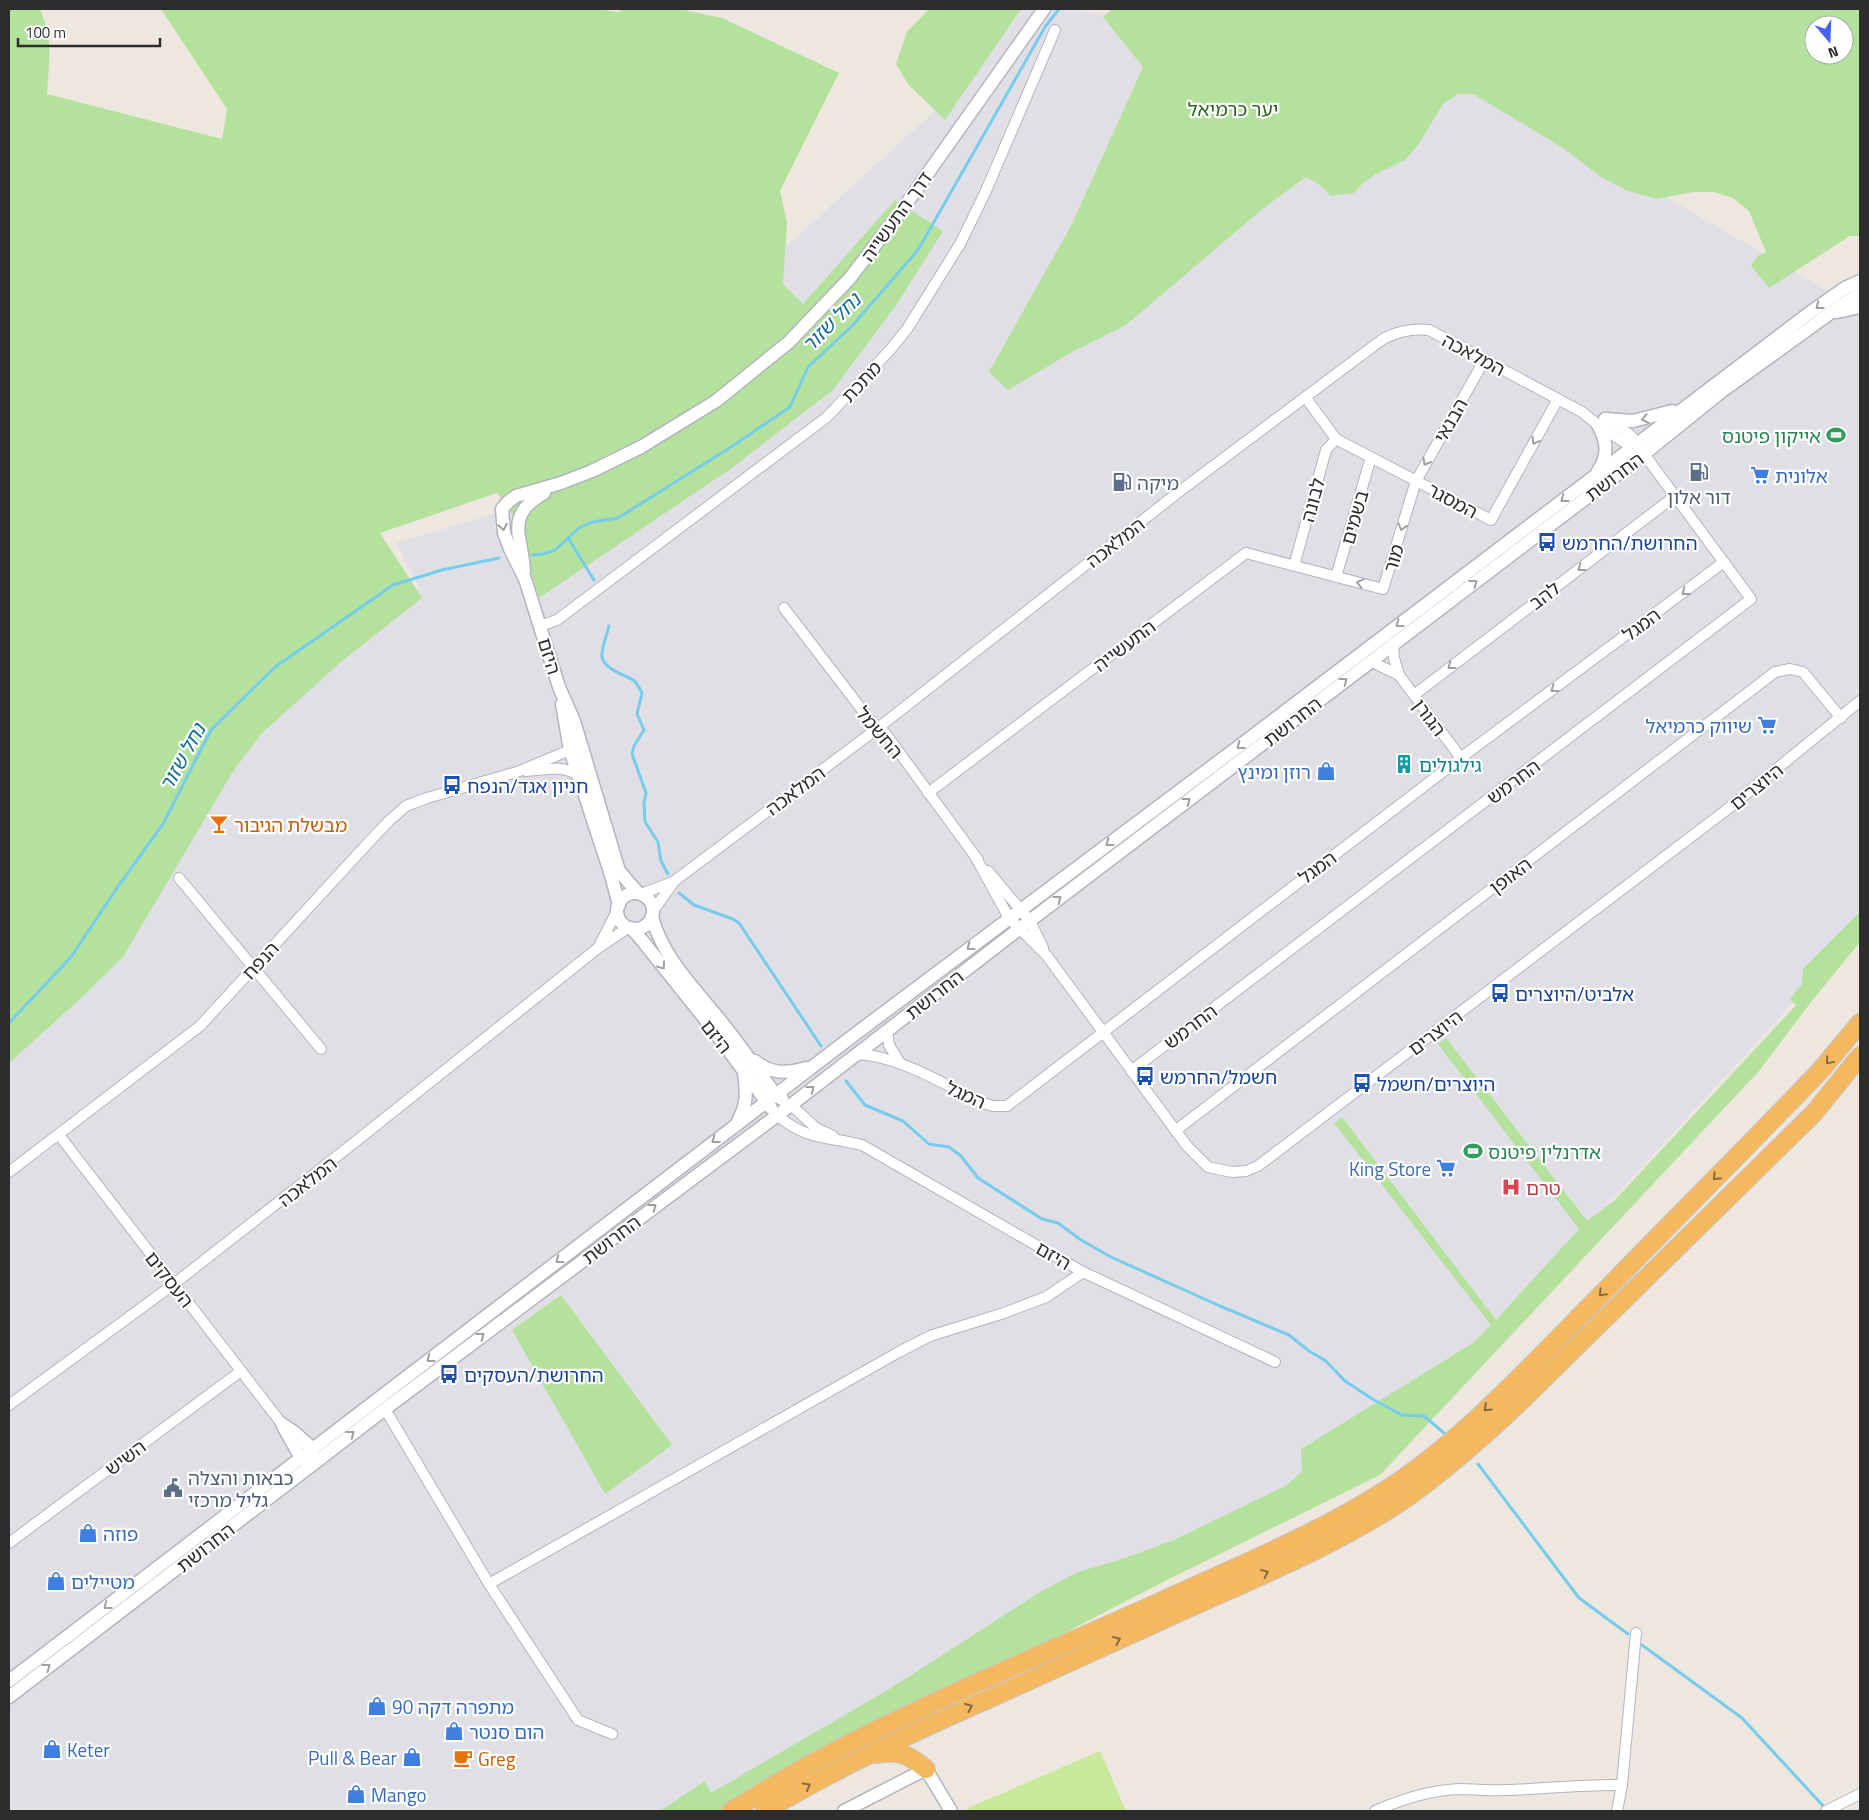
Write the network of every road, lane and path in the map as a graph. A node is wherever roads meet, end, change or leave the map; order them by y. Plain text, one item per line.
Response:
1 (1044, 9) edge
2 (1055, 30) dead end
3 (1860, 281) edge
4 (1860, 294) edge
5 (1860, 307) edge
6 (1828, 315) junction
7 (1485, 359) junction
8 (1306, 398) junction
9 (1558, 399) junction
10 (1684, 407) junction
11 (1601, 422) junction
12 (1336, 439) junction
13 (1638, 448) junction
14 (1371, 457) junction
15 (1594, 476) junction
16 (1416, 481) junction
17 (561, 483) junction
18 (1675, 496) junction
19 (1724, 562) junction
20 (1294, 566) junction
21 (1336, 577) junction
22 (524, 579) junction
23 (784, 608) dead end
24 (540, 626) junction
25 (1393, 643) junction
26 (1370, 661) junction
27 (1399, 676) junction
28 (1414, 695) junction
29 (1860, 701) edge
30 (1841, 718) junction
31 (878, 728) junction
32 (575, 750) junction
33 (1461, 758) junction
34 (517, 772) junction
35 (579, 776) junction
36 (928, 793) junction
37 (975, 856) junction
38 (179, 878) dead end
39 (673, 882) junction
40 (639, 894) junction
41 (618, 908) junction
42 (1021, 909) junction
43 (652, 914) junction
44 (1009, 918) junction
45 (1030, 921) junction
46 (630, 928) junction
47 (1019, 929) junction
48 (598, 948) junction
49 (1046, 956) junction
50 (253, 968) junction
51 (715, 1023) junction
52 (1860, 1023) edge
53 (887, 1031) junction
54 (1102, 1032) junction
55 (321, 1049) dead end
56 (745, 1052) junction
57 (856, 1054) junction
58 (1860, 1056) edge
59 (900, 1064) junction
60 (813, 1066) junction
61 (744, 1071) junction
62 (1131, 1071) junction
63 (771, 1098) junction
64 (791, 1105) junction
65 (777, 1115) junction
66 (737, 1124) junction
67 (1175, 1131) junction
68 (59, 1135) junction
69 (838, 1139) junction
70 (9, 1172) edge
71 (1083, 1272) junction
72 (174, 1284) junction
73 (1275, 1362) dead end
74 (241, 1371) junction
75 (9, 1406) edge
76 (385, 1409) junction
77 (282, 1424) junction
78 (313, 1449) junction
79 (307, 1461) junction
80 (9, 1543) edge
81 (489, 1584) junction
82 (1636, 1633) dead end
83 (9, 1681) edge
84 (9, 1697) edge
85 (937, 1722) junction
86 (612, 1734) dead end
87 (867, 1755) junction
88 (926, 1769) junction
89 (1622, 1785) junction
90 (1860, 1794) edge
91 (1834, 1809) edge
92 (731, 1811) edge
93 (766, 1811) edge
94 (844, 1811) edge
95 (951, 1811) edge
96 (1375, 1811) edge
97 (1617, 1811) edge

1 - 17 street, דרך התעשייה
2 - 24 street, מתכת
3 -> 10 street, החרושת
4 - 6 street, החרושת
5 - 6 street
6 - 13 street, החרושת
7 - 8 street, המלאכה
7 - 9 street, המלאכה
7 -> 16 street, הבנאי
8 - 12 street, המסגר
8 - 31 street, המלאכה
9 - 11 street, המלאכה
9 -> 16 street, המסגר
10 -> 11 street
10 - 13 street, החרושת
11 - 13 street, המלאכה
11 - 15 street
12 - 14 street, המסגר
12 - 20 street, לבונה
13 - 15 street, החרושת
13 - 18 street, החרמש
25 -> 13 street, החרושת
14 - 16 street, המסגר
14 - 21 street, בשמים
15 -> 42 street, החרושת
16 -> 21 street, מור
17 - 22 street, דרך התעשייה
17 -> 22 street, דרך התעשייה
18 - 19 street, החרמש
18 -> 28 street, להב
19 -> 33 street, המגל
19 - 62 street, החרמש
20 - 21 street, התעשייה
20 - 36 street, התעשייה
22 - 24 street, דרך התעשייה
23 - 31 street, החשמל
24 - 32 street, היזם
25 - 26 street, החרושת
25 - 27 street, הגורן
26 - 27 street, הגורן
45 -> 26 street, החרושת
27 - 28 street, הגורן
28 - 33 street, הגורן
29 - 30 street, היוצרים
30 - 67 street, היוצרים
30 - 67 street, האופן
31 - 36 street, החשמל
31 - 39 street, המלאכה
32 - 34 street, הנפח
32 - 35 street, היזם
32 - 40 street, היזם
33 - 54 street, המגל
34 - 35 street, הנפח
34 - 50 street, הנפח
35 - 41 street, היזם
36 - 37 street, החשמל
37 - 42 street, החשמל
37 - 44 street, החשמל
38 - 50 street
39 - 40 street, המלאכה
39 - 43 street, המלאכה
40 - 41 street, המלאכה
40 - 43 street
41 - 46 street
41 - 48 street, המלאכה
42 - 44 street, החרושת
42 - 45 street, היוצרים
43 - 46 street, המלאכה
43 - 51 street, היזם
44 - 47 street, היוצרים
44 -> 60 street, החרושת
45 - 47 street, החרושת
45 - 49 street, היוצרים
46 - 48 street, המלאכה
46 -> 51 street, היזם
47 - 49 street, היוצרים
47 - 53 street, החרושת
48 - 72 street, המלאכה
49 - 54 street, היוצרים
50 - 55 street
50 - 68 street, הנפח
51 - 56 street, היזם
51 - 61 street, היזם
52 -> 92 highway
53 - 57 street, החרושת
53 - 59 street
54 - 59 street, המגל
54 - 62 street, היוצרים
56 - 60 street
56 - 63 street, היזם
57 - 59 street, המגל
64 -> 57 street, החרושת
85 -> 58 highway
60 - 63 street, החרושת
61 - 63 street, היזם
61 - 66 street
62 - 67 street, היוצרים
63 - 64 street, היזם
63 - 65 street, היזם
63 - 66 street, החרושת
64 - 65 street, החרושת
64 - 69 street, היזם
65 - 69 street, היזם
76 -> 65 street, החרושת
66 -> 78 street, החרושת
68 - 70 street, הנפח
68 - 72 street, העסקים
69 - 71 street, היזם
71 - 73 street, היזם
71 - 81 street
72 - 74 street, העסקים
72 - 75 street, המלאכה
74 - 77 street, העסקים
74 - 80 street, השיש
79 -> 76 street, החרושת
76 - 81 street
77 - 78 street
77 - 79 street
78 - 79 street
79 -> 83 street, החרושת
84 -> 79 street, החרושת
81 - 86 street
82 - 89 street
85 - 87 highway
85 - 88 highway
87 - 88 highway
93 -> 87 highway
88 - 94 street
88 - 95 street
89 - 96 street
89 - 97 street
90 - 91 street

